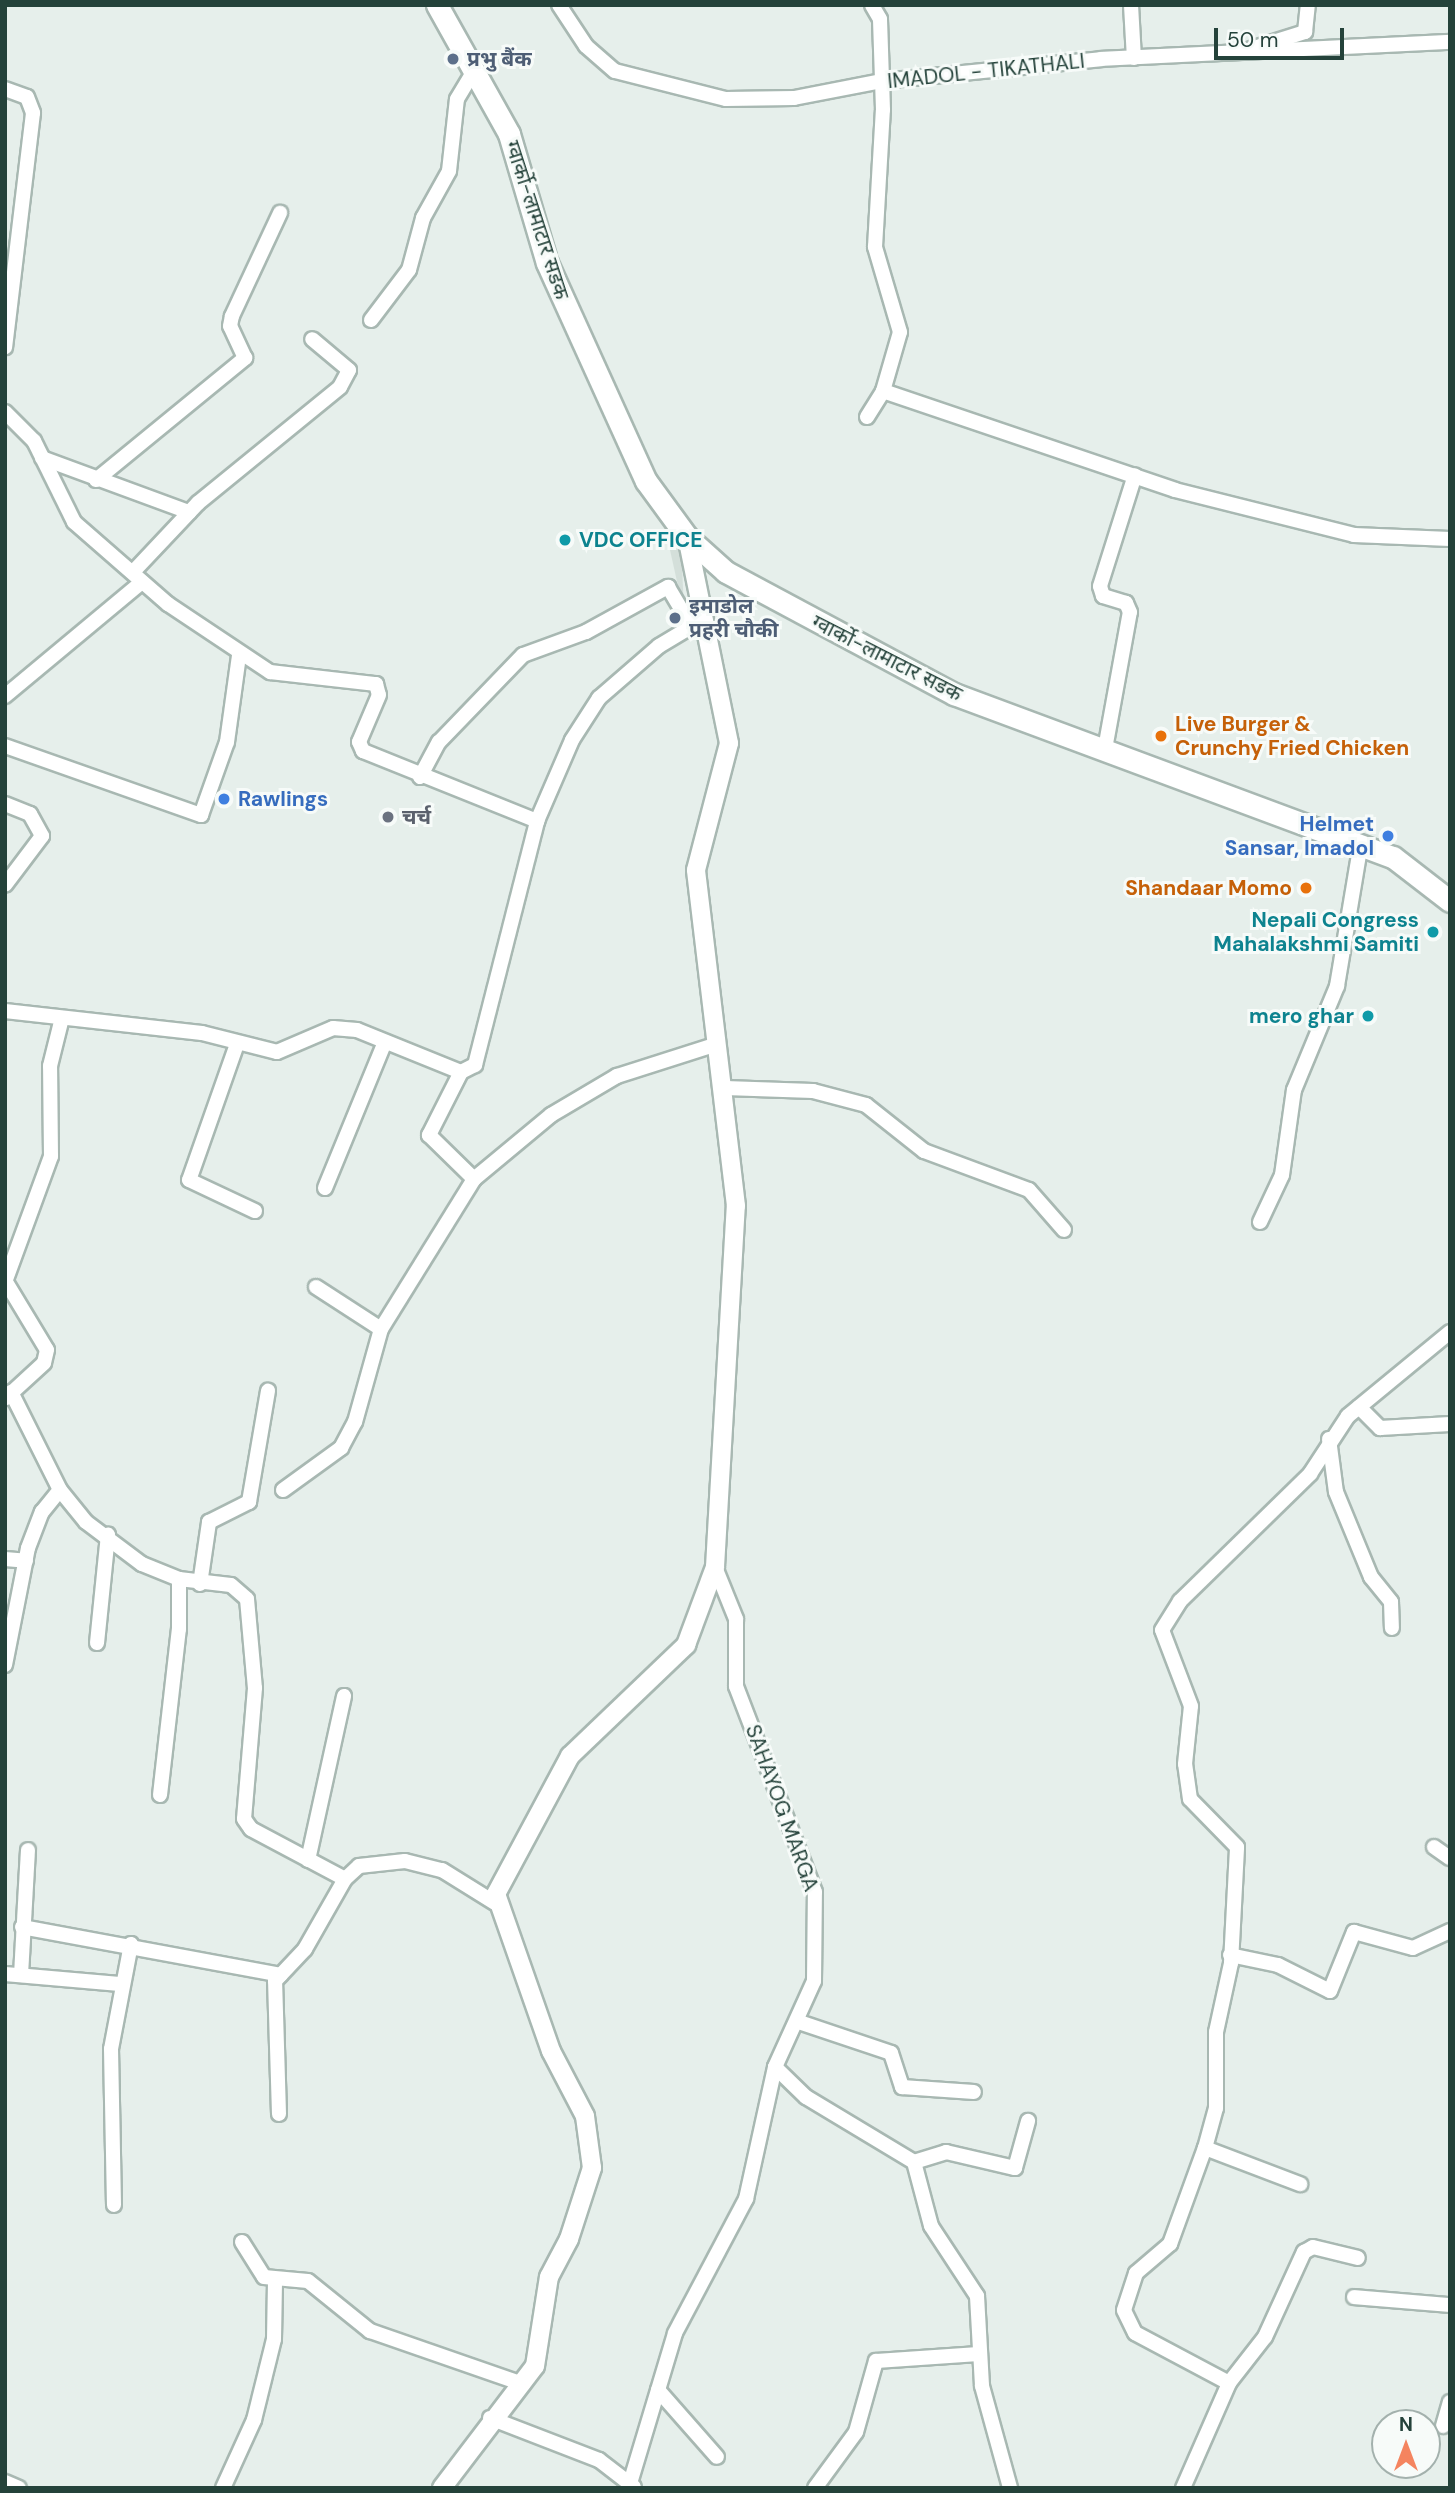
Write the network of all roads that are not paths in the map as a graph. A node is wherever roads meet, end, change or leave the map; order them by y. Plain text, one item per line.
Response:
1 (437, 5) edge
2 (559, 5) edge
3 (872, 5) edge
4 (1131, 5) edge
5 (1308, 5) edge
6 (1450, 42) edge
7 (1240, 54) junction
8 (1134, 58) junction
9 (475, 69) junction
10 (882, 81) junction
11 (5, 89) edge
12 (280, 213) dead end
13 (371, 320) dead end
14 (312, 339) dead end
15 (5, 347) edge
16 (883, 391) junction
17 (5, 412) edge
18 (867, 417) dead end
19 (42, 458) junction
20 (1135, 475) junction
21 (96, 480) junction
22 (190, 512) junction
23 (687, 537) junction
24 (1450, 539) edge
25 (137, 577) junction
26 (697, 622) junction
27 (239, 656) junction
28 (5, 696) edge
29 (5, 746) edge
30 (1105, 750) junction
31 (420, 777) junction
32 (5, 804) edge
33 (537, 821) junction
34 (1361, 843) junction
35 (5, 885) edge
36 (1450, 901) edge
37 (5, 1011) edge
38 (62, 1018) junction
39 (385, 1042) junction
40 (237, 1044) junction
41 (714, 1045) junction
42 (461, 1072) junction
43 (726, 1088) junction
44 (474, 1179) junction
45 (326, 1188) dead end
46 (255, 1211) dead end
47 (1260, 1222) dead end
48 (1064, 1230) dead end
49 (5, 1282) edge
50 (316, 1287) dead end
51 (381, 1329) junction
52 (1450, 1332) edge
53 (268, 1391) dead end
54 (8, 1396) edge
55 (1359, 1407) junction
56 (1450, 1424) edge
57 (1329, 1437) junction
58 (60, 1490) junction
59 (283, 1490) dead end
60 (108, 1535) junction
61 (5, 1559) edge
62 (26, 1561) junction
63 (715, 1567) junction
64 (178, 1578) junction
65 (200, 1584) junction
66 (1392, 1628) dead end
67 (97, 1643) dead end
68 (5, 1665) edge
69 (344, 1696) dead end
70 (160, 1795) dead end
71 (1434, 1847) dead end
72 (28, 1850) dead end
73 (1450, 1858) edge
74 (308, 1860) junction
75 (345, 1879) junction
76 (495, 1903) junction
77 (22, 1927) junction
78 (1443, 1934) edge
79 (131, 1944) junction
80 (1230, 1955) junction
81 (5, 1974) edge
82 (21, 1975) junction
83 (281, 1975) junction
84 (120, 1984) junction
85 (799, 2022) junction
86 (775, 2067) junction
87 (974, 2092) dead end
88 (279, 2114) dead end
89 (1028, 2121) dead end
90 (1205, 2148) junction
91 (914, 2162) junction
92 (1300, 2184) dead end
93 (114, 2205) dead end
94 (242, 2242) dead end
95 (1358, 2258) dead end
96 (275, 2282) junction
97 (1354, 2297) dead end
98 (1450, 2305) edge
99 (979, 2354) junction
100 (1229, 2383) junction
101 (523, 2384) junction
102 (658, 2390) junction
103 (1450, 2402) edge
104 (490, 2418) junction
105 (1443, 2426) dead end
106 (717, 2457) dead end
107 (5, 2482) edge
108 (633, 2484) edge
109 (19, 2488) edge
110 (223, 2488) edge
111 (442, 2488) edge
112 (815, 2488) edge
113 (1010, 2488) edge
114 (1183, 2488) edge

1 - 9 main road, ग्वार्को-लामाटार सडक
2 - 10 street, IMADOL - TIKATHALI
3 - 10 street
4 - 8 street
5 - 7 street
6 - 7 street, IMADOL - TIKATHALI
7 - 8 street, IMADOL - TIKATHALI
8 - 10 street, IMADOL - TIKATHALI
9 - 13 street
9 - 23 main road, ग्वार्को-लामाटार सडक
10 - 16 street
11 - 15 street
12 - 21 street
14 - 22 street
16 - 18 street
16 - 20 street
17 - 19 street
19 - 21 street
19 - 25 street
20 - 24 street
20 - 30 street
21 - 22 street
22 - 25 street
23 - 26 street
23 - 30 main road, ग्वार्को-लामाटार सडक
25 - 27 street
25 - 28 street
26 - 31 street
26 - 33 street
26 - 41 street
27 - 29 street
27 - 31 street
30 - 34 main road, ग्वार्को-लामाटार सडक
31 - 33 street
32 - 35 street
33 - 42 street
34 - 36 main road, ग्वार्को-लामाटार सडक
34 - 47 street
37 - 38 street
38 - 40 street
38 - 49 street
39 - 40 street
39 - 42 street
39 - 45 street
40 - 46 street
41 - 43 street
41 - 44 street
42 - 44 street
43 - 48 street
43 - 63 street
44 - 51 street
49 - 54 street
50 - 51 street
51 - 59 street
52 - 55 street
53 - 65 street
54 - 58 street
55 - 56 street
55 - 57 street
57 - 66 street
57 - 80 street
58 - 60 street
58 - 62 street
60 - 64 street
60 - 67 street
61 - 62 street
62 - 68 street
63 - 76 street
63 - 85 street, SAHAYOG MARGA
64 - 65 street
64 - 70 street
65 - 74 street
69 - 74 street
71 - 73 street
72 - 77 street
74 - 75 street
75 - 76 street
75 - 83 street
76 - 101 street
77 - 79 street
77 - 82 street
78 - 80 street
79 - 83 street
79 - 84 street
80 - 90 street
81 - 82 street
82 - 84 street
83 - 88 street
84 - 93 street
85 - 86 street, SAHAYOG MARGA
85 - 87 street
86 - 91 street
86 - 102 street, SAHAYOG MARGA
89 - 91 street
90 - 92 street
90 - 100 street
91 - 99 street
94 - 96 street
95 - 100 street
96 - 101 street
96 - 110 street
97 - 98 street
99 - 112 street
99 - 113 street
100 - 114 street
101 - 104 street
102 - 106 street
102 - 108 street, SAHAYOG MARGA
103 - 105 street
104 - 108 street
104 - 111 street
107 - 109 street

